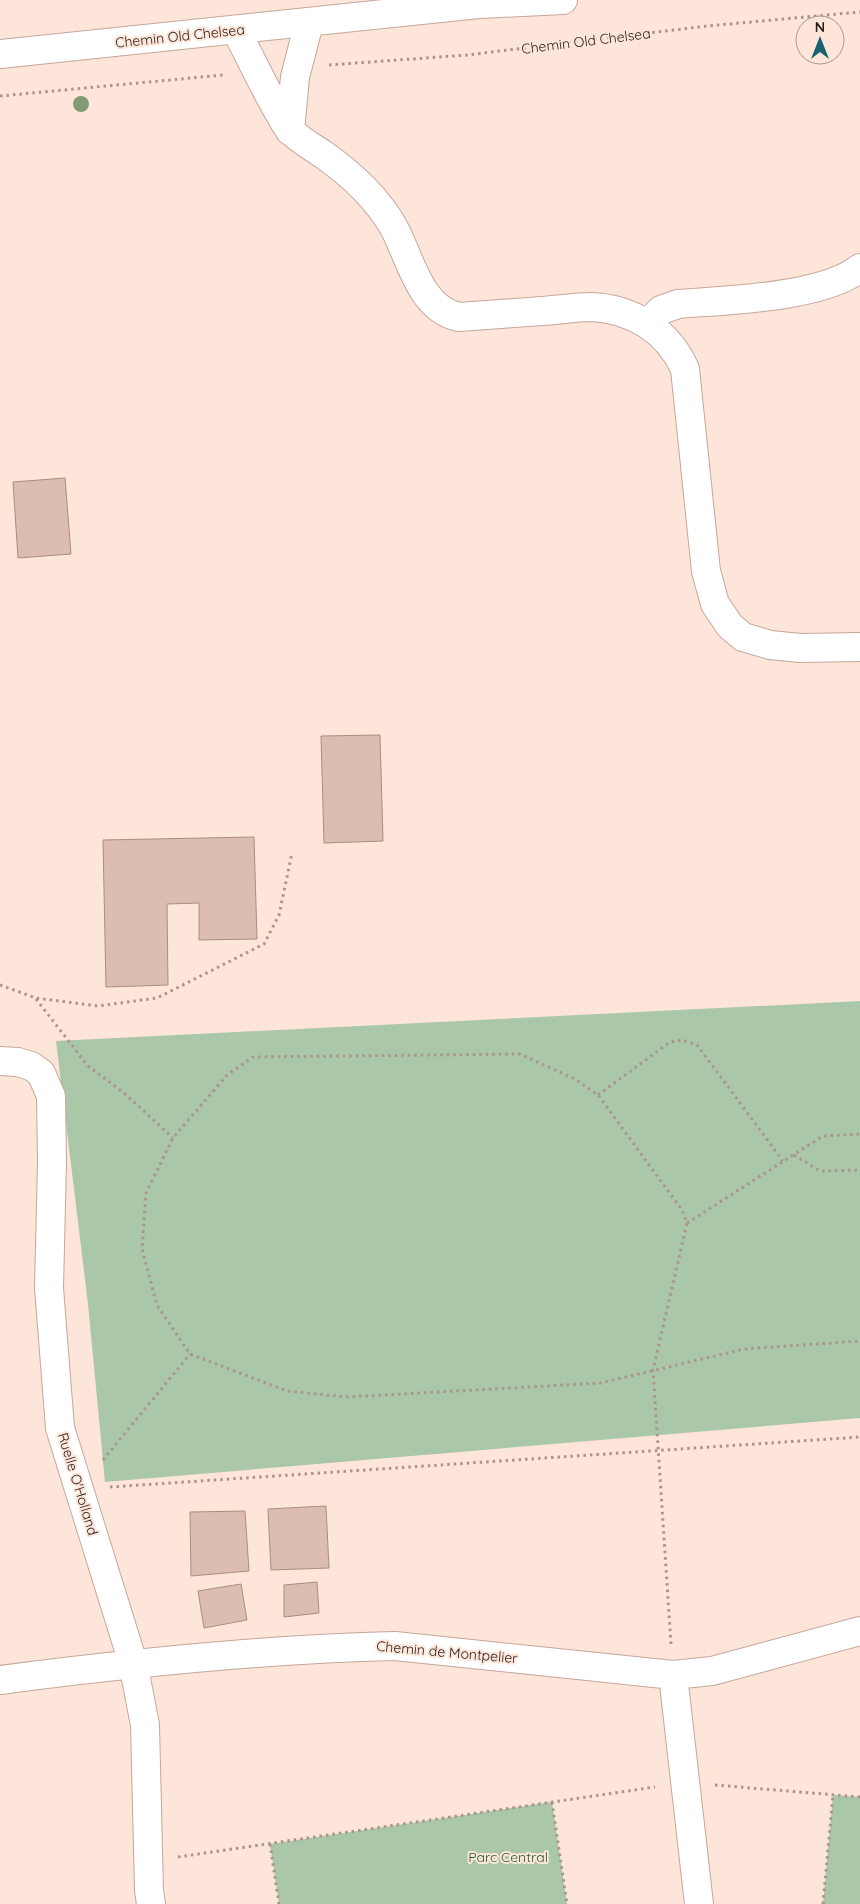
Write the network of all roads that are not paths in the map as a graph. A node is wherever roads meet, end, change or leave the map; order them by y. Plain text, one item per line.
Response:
1 (564, 0) edge
2 (488, 2) edge
3 (309, 23) junction
4 (236, 30) junction
5 (0, 54) edge
6 (290, 131) junction
7 (860, 268) edge
8 (648, 323) junction
9 (860, 647) edge
10 (0, 1061) edge
11 (860, 1631) edge
12 (133, 1663) junction
13 (673, 1675) junction
14 (0, 1680) edge
15 (151, 1904) edge
16 (699, 1904) edge

1 - 2 street, Chemin Old Chelsea
2 - 3 street, Chemin Old Chelsea
3 - 4 street, Chemin Old Chelsea
3 - 6 street
4 - 5 street, Chemin Old Chelsea
4 - 6 street
6 - 8 street
7 - 8 street
8 - 9 street
10 - 12 street, Ruelle O'Holland
11 - 13 street, Chemin de Montpelier
12 - 13 street, Chemin de Montpelier
12 - 14 street, Chemin de Montpelier
12 - 15 street, Ruelle O'Holland
13 - 16 street

